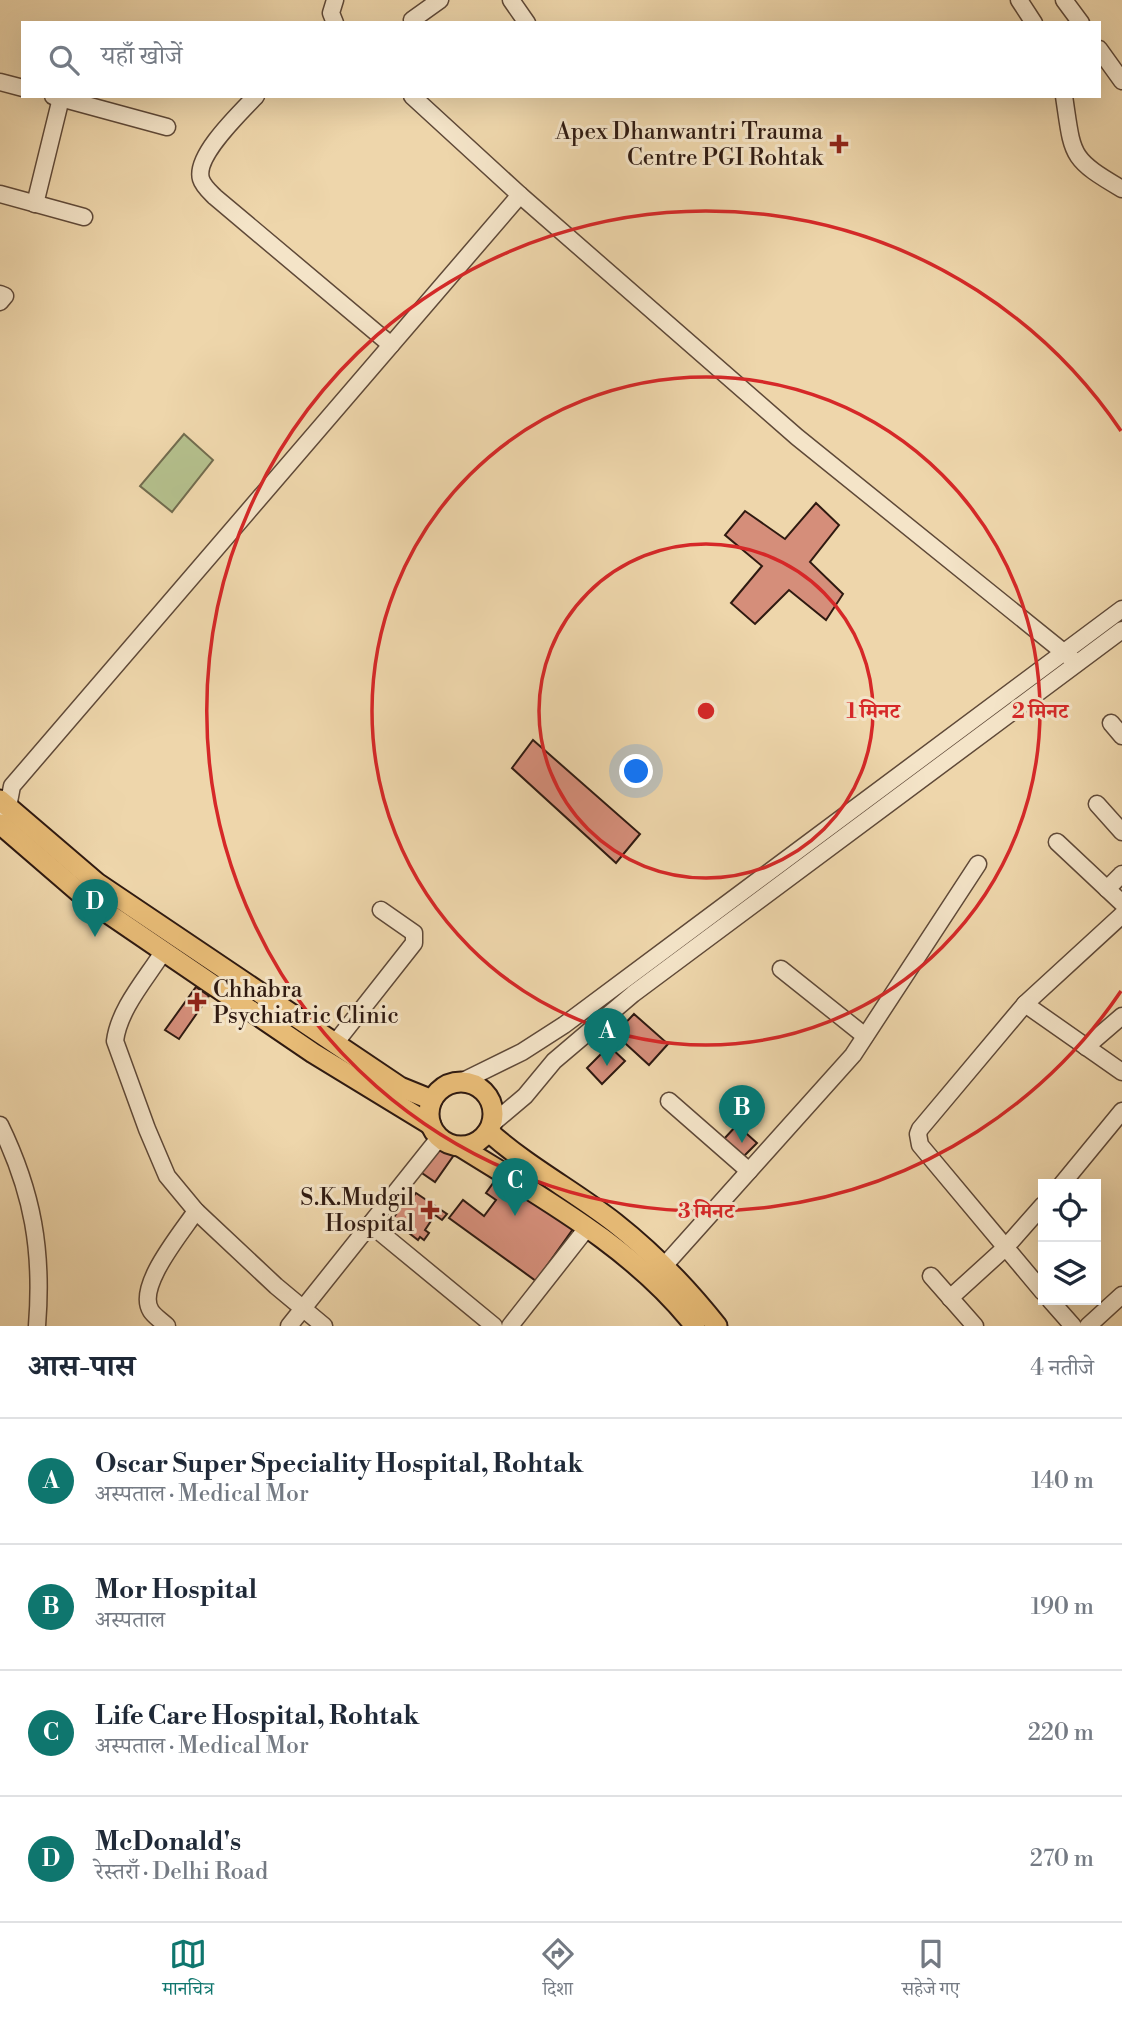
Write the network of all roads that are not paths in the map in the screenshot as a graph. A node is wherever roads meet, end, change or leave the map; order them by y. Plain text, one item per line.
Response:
1 (440, 0) edge
2 (510, 0) edge
3 (1019, 0) edge
4 (1064, 0) edge
5 (412, 20) dead end
6 (526, 21) edge
7 (1033, 21) edge
8 (1080, 21) edge
9 (1101, 52) edge
10 (1122, 80) edge
11 (0, 82) edge
12 (21, 87) edge
13 (57, 98) edge
14 (61, 98) edge
15 (254, 98) edge
16 (414, 98) edge
17 (1064, 98) edge
18 (167, 127) dead end
19 (1122, 189) edge
20 (0, 194) edge
21 (520, 195) junction
22 (35, 204) junction
23 (84, 217) dead end
24 (0, 294) edge
25 (0, 302) edge
26 (391, 345) junction
27 (1122, 609) edge
28 (1122, 630) edge
29 (1063, 652) junction
30 (1077, 663) junction
31 (1111, 723) dead end
32 (1122, 736) edge
33 (939, 744) junction
34 (951, 756) junction
35 (3, 804) edge
36 (1097, 804) dead end
37 (1122, 832) edge
38 (1057, 842) dead end
39 (978, 864) dead end
40 (1122, 874) edge
41 (1107, 889) junction
42 (1122, 903) edge
43 (380, 910) dead end
44 (1122, 915) edge
45 (163, 952) junction
46 (781, 969) dead end
47 (1025, 1004) junction
48 (1122, 1016) edge
49 (865, 1036) junction
50 (336, 1042) junction
51 (1086, 1048) junction
52 (1122, 1072) edge
53 (461, 1082) junction
54 (432, 1100) junction
55 (669, 1101) dead end
56 (1122, 1111) edge
57 (0, 1125) edge
58 (491, 1127) junction
59 (435, 1131) junction
60 (461, 1147) junction
61 (749, 1171) junction
62 (1066, 1179) edge
63 (196, 1211) junction
64 (1038, 1211) edge
65 (370, 1224) junction
66 (587, 1228) junction
67 (1005, 1248) junction
68 (664, 1266) junction
69 (931, 1276) dead end
70 (1038, 1286) edge
71 (1122, 1295) edge
72 (950, 1298) junction
73 (1054, 1305) edge
74 (303, 1308) junction
75 (970, 1320) edge
76 (37, 1326) edge
77 (167, 1326) edge
78 (289, 1326) edge
79 (324, 1326) edge
80 (494, 1326) edge
81 (510, 1326) edge
82 (695, 1326) edge
83 (717, 1326) edge
84 (951, 1326) edge
85 (1073, 1326) edge
86 (1088, 1326) edge

1 - 5 street
2 - 6 street
3 - 7 street
4 - 8 street
9 - 10 street
11 - 12 street
13 - 22 street
14 - 18 street
15 - 26 street
16 - 21 street
17 - 19 street
20 - 22 street
21 - 26 street
21 - 29 street
22 - 23 street
24 - 25 street
26 - 35 street
27 - 29 street
28 - 30 street
29 - 30 street
29 - 33 street
30 - 34 street
31 - 32 street
33 - 34 street
33 - 53 street
34 - 58 street
35 - 45 main road
35 - 50 main road
36 - 37 street
38 - 41 street
39 - 49 street
40 - 41 street
41 - 42 street
43 - 50 street
44 - 47 street
45 - 59 main road
45 - 63 street
46 - 49 street
47 - 51 street
47 - 67 street
48 - 51 street
49 - 61 street
50 - 54 main road
51 - 52 street
53 - 54 main road
53 - 58 main road
54 - 59 main road
55 - 61 street
56 - 62 street
57 - 76 street
58 - 60 main road
58 - 68 main road
59 - 60 main road
59 - 65 street
60 - 66 main road
61 - 68 street
63 - 74 street
63 - 77 street
64 - 67 street
65 - 74 street
65 - 80 street
66 - 81 street
66 - 82 main road
67 - 70 street
67 - 72 street
68 - 83 main road
69 - 72 street
71 - 86 street
72 - 75 street
73 - 85 street
74 - 78 street
74 - 79 street
75 - 84 street

